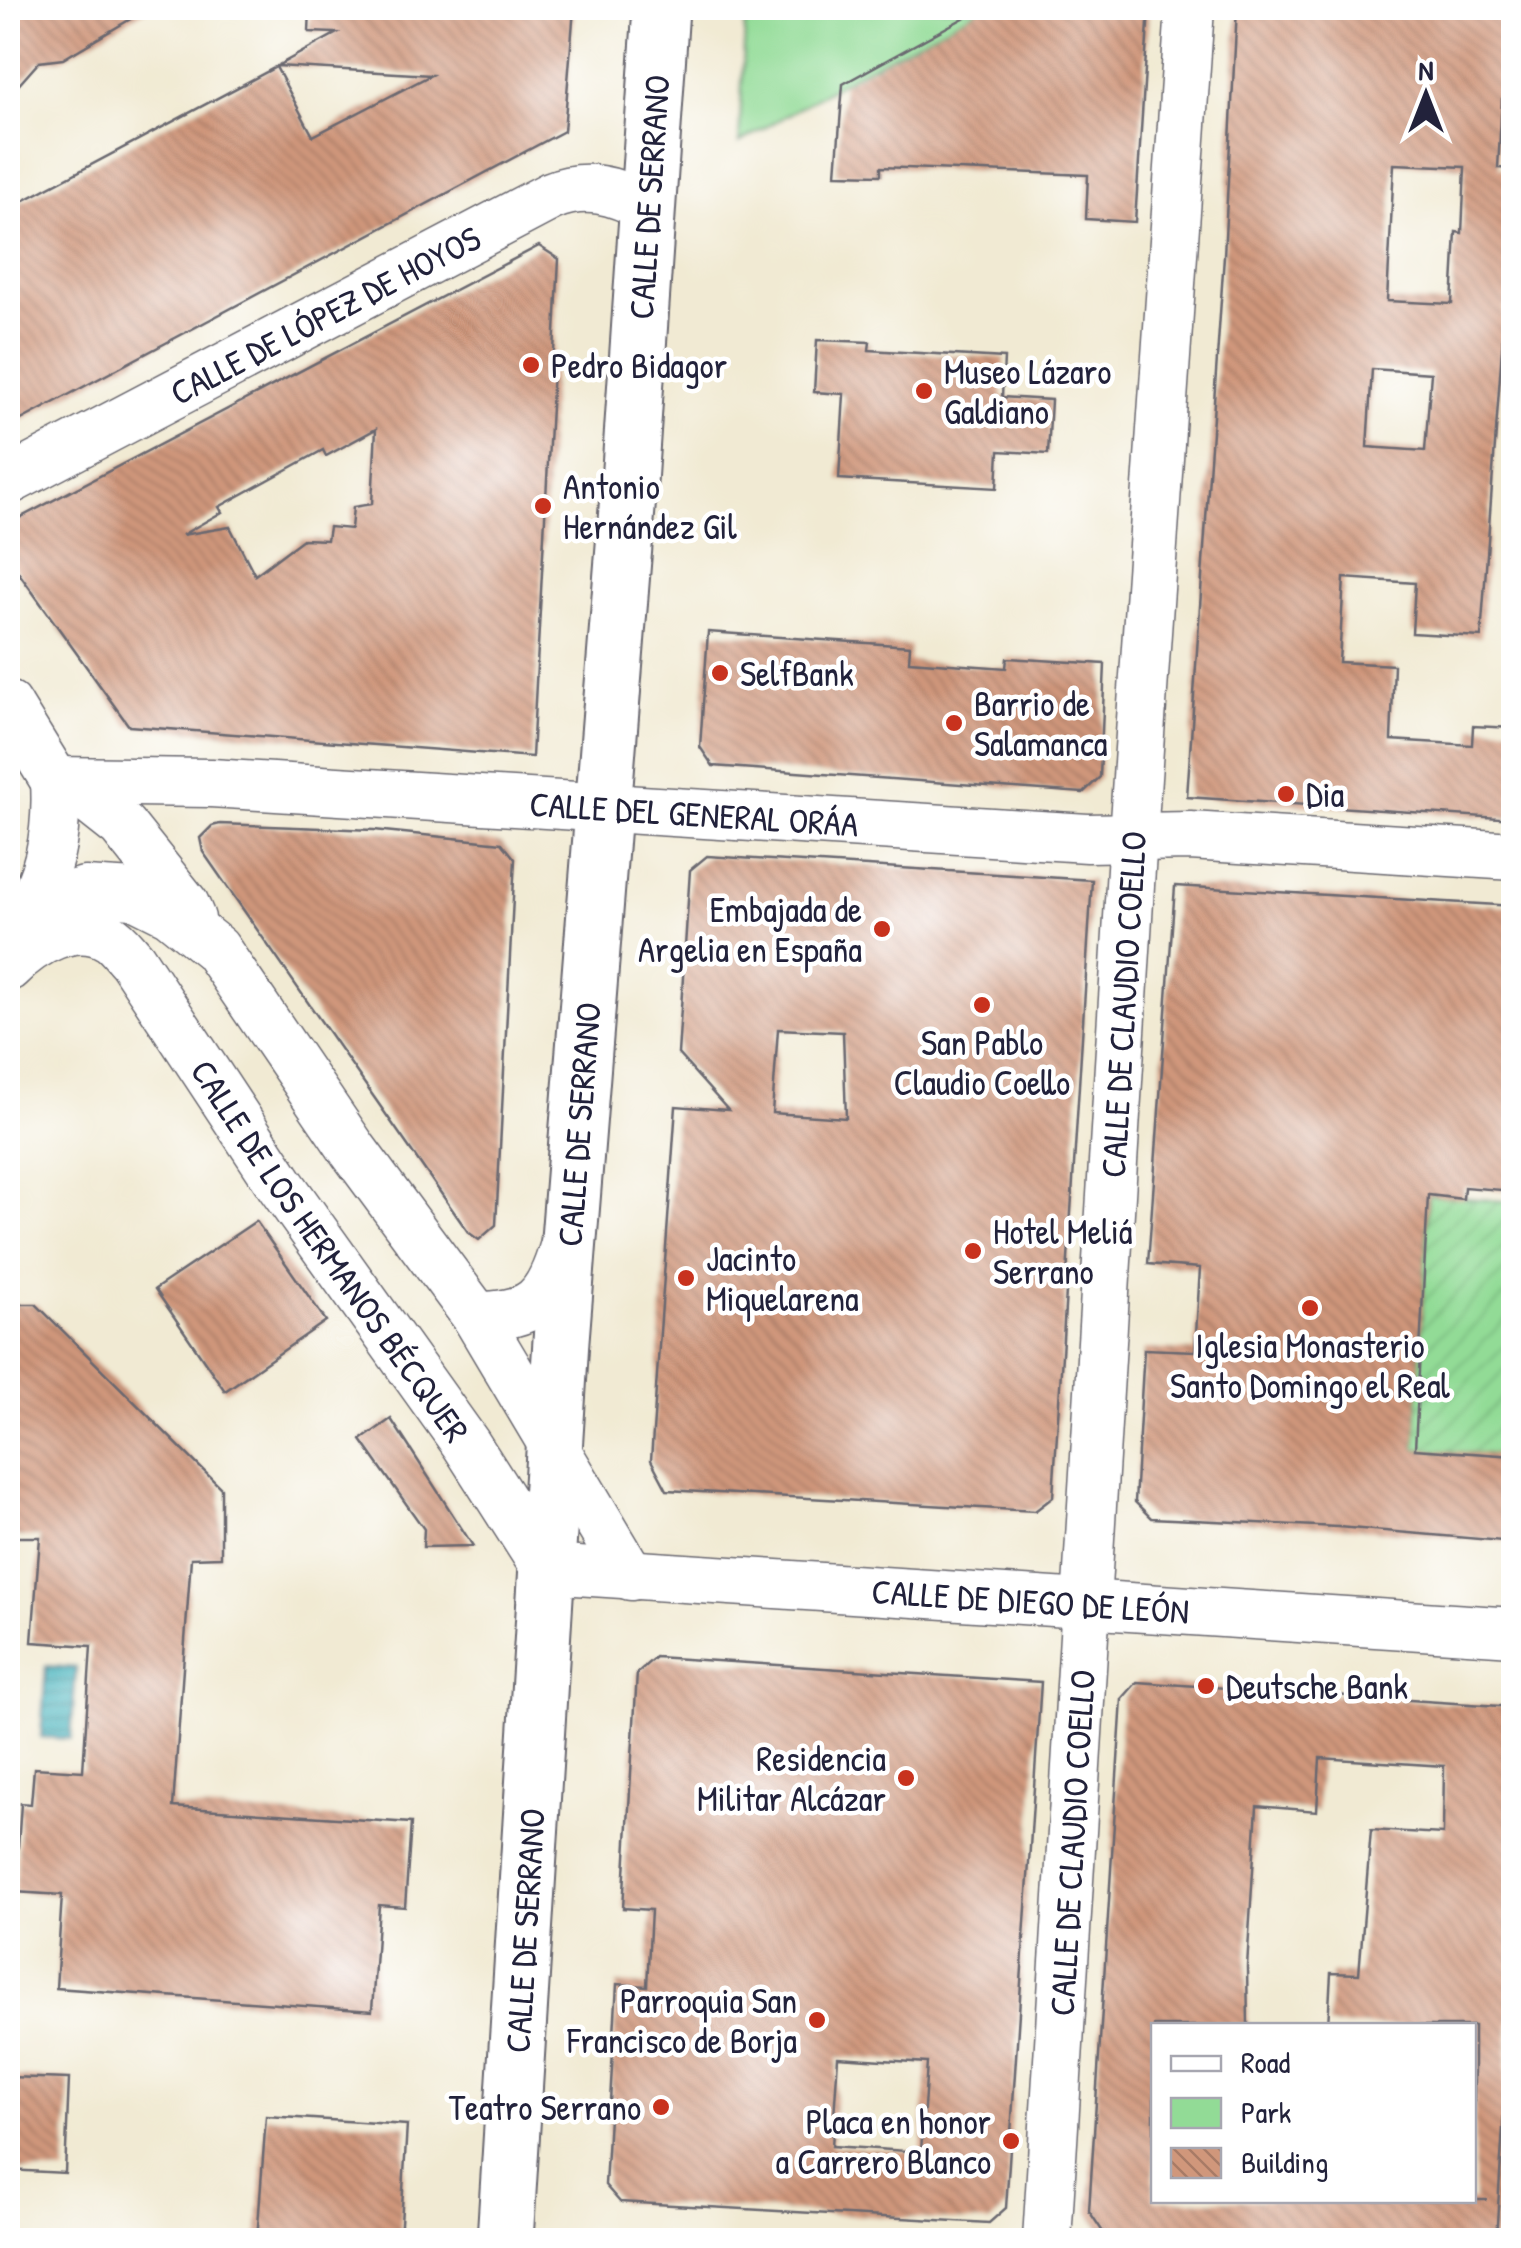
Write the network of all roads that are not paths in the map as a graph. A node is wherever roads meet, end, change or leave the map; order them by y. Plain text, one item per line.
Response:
1 (660, 8) edge
2 (1190, 8) edge
3 (647, 207) junction
4 (8, 481) edge
5 (8, 705) edge
6 (56, 781) junction
7 (604, 806) junction
8 (1133, 836) junction
9 (1514, 856) edge
10 (31, 908) junction
11 (194, 929) junction
12 (8, 952) edge
13 (8, 967) edge
14 (572, 1221) junction
15 (476, 1316) junction
16 (554, 1446) junction
17 (546, 1569) junction
18 (632, 1576) junction
19 (1086, 1605) junction
20 (1514, 1632) edge
21 (505, 2240) edge
22 (517, 2240) edge
23 (1047, 2240) edge

1 - 3 main road, CALLE DE SERRANO
2 - 8 street, CALLE DE CLAUDIO COELLO
3 - 4 street, CALLE DE LÓPEZ DE HOYOS
3 - 7 main road, CALLE DE SERRANO
5 - 6 street
6 - 7 street, CALLE DEL GENERAL ORÁA
6 - 10 street
6 - 11 street
7 - 8 street, CALLE DEL GENERAL ORÁA
7 - 14 main road, CALLE DE SERRANO
8 - 9 street, CALLE DEL GENERAL ORÁA
8 - 19 street, CALLE DE CLAUDIO COELLO
10 - 11 street
10 - 12 street
11 - 15 street
13 - 17 street, CALLE DE LOS HERMANOS BÉCQUER
14 - 15 street
14 - 16 main road, CALLE DE SERRANO
15 - 16 street
16 - 17 main road, CALLE DE SERRANO
16 - 18 street
17 - 18 street, CALLE DE DIEGO DE LEÓN
17 - 21 main road, CALLE DE SERRANO
18 - 19 street, CALLE DE DIEGO DE LEÓN
19 - 20 street, CALLE DE DIEGO DE LEÓN
19 - 23 street, CALLE DE CLAUDIO COELLO
21 - 22 street

